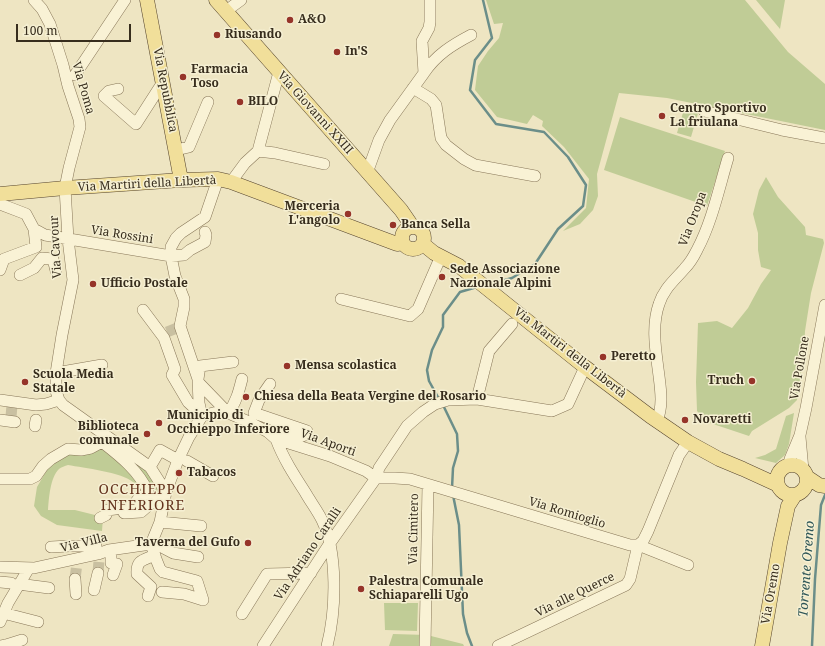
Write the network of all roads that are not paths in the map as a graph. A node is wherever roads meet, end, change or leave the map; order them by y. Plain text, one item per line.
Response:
1 (34, 0) edge
2 (125, 0) edge
3 (147, 0) edge
4 (216, 0) edge
5 (241, 0) edge
6 (430, 0) edge
7 (226, 11) junction
8 (471, 36) dead end
9 (279, 72) junction
10 (424, 73) junction
11 (75, 75) dead end
12 (163, 82) junction
13 (413, 88) junction
14 (118, 90) dead end
15 (208, 102) dead end
16 (704, 111) dead end
17 (825, 138) edge
18 (176, 150) junction
19 (258, 151) junction
20 (728, 158) dead end
21 (324, 164) dead end
22 (368, 173) junction
23 (535, 176) dead end
24 (181, 180) junction
25 (224, 181) junction
26 (65, 188) junction
27 (0, 194) edge
28 (0, 200) edge
29 (0, 204) edge
30 (205, 224) junction
31 (412, 226) junction
32 (34, 229) junction
33 (68, 239) junction
34 (403, 244) junction
35 (423, 244) junction
36 (170, 256) junction
37 (441, 256) junction
38 (0, 270) edge
39 (56, 271) dead end
40 (20, 275) dead end
41 (341, 299) dead end
42 (825, 305) edge
43 (143, 310) dead end
44 (823, 322) edge
45 (512, 324) dead end
46 (171, 330) junction
47 (234, 362) dead end
48 (102, 365) dead end
49 (585, 367) junction
50 (56, 373) junction
51 (242, 379) dead end
52 (198, 381) junction
53 (270, 384) dead end
54 (0, 400) edge
55 (58, 400) junction
56 (476, 400) junction
57 (228, 413) junction
58 (202, 416) junction
59 (656, 421) junction
60 (272, 435) junction
61 (800, 435) junction
62 (103, 438) junction
63 (688, 442) junction
64 (182, 459) junction
65 (150, 467) junction
66 (785, 468) junction
67 (744, 469) junction
68 (805, 474) junction
69 (213, 476) dead end
70 (376, 478) junction
71 (0, 479) edge
72 (428, 485) junction
73 (822, 485) edge
74 (780, 488) junction
75 (166, 492) junction
76 (799, 493) junction
77 (156, 499) dead end
78 (160, 522) junction
79 (201, 526) dead end
80 (780, 542) junction
81 (152, 543) junction
82 (330, 543) junction
83 (638, 545) junction
84 (51, 547) dead end
85 (104, 553) junction
86 (155, 555) junction
87 (198, 558) dead end
88 (688, 565) dead end
89 (0, 567) edge
90 (29, 568) junction
91 (98, 573) tunnel mouth
92 (311, 573) junction
93 (113, 575) dead end
94 (75, 579) tunnel mouth
95 (12, 583) edge
96 (49, 588) dead end
97 (94, 590) dead end
98 (162, 592) dead end
99 (76, 594) dead end
100 (148, 596) dead end
101 (242, 614) dead end
102 (2, 617) edge
103 (38, 622) dead end
104 (22, 640) dead end
105 (0, 646) edge
106 (263, 646) edge
107 (327, 646) edge
108 (425, 646) edge
109 (498, 646) edge
110 (762, 646) edge

1 - 26 street, Via Poma
2 - 11 street
3 - 12 main road, Via Repubblica
4 - 7 main road, Via Giovanni XXIII
5 - 7 street
6 - 10 street
7 - 9 main road, Via Giovanni XXIII
8 - 10 street
9 - 19 street
9 - 22 main road, Via Giovanni XXIII
10 - 13 street
12 - 14 street
12 - 18 main road, Via Repubblica
13 - 22 street
13 - 23 street
15 - 18 street
16 - 17 street
18 - 24 main road, Via Repubblica
19 - 21 street
19 - 25 street
20 - 59 street, Via Oropa
22 - 31 main road, Via Giovanni XXIII
24 - 25 main road, Via Martiri della Libertà
24 - 26 main road, Via Martiri della Libertà
25 - 30 street
25 - 34 main road, Via Martiri della Libertà
26 - 27 main road, Via Martiri della Libertà
26 - 33 street, Via Cavour
27 - 28 street
29 - 32 street
30 - 36 street
30 - 36 street
31 - 34 main road
31 - 35 main road
32 - 33 street, Via Rossini
32 - 38 street
33 - 36 street, Via Rossini
33 - 50 street, Via Cavour
34 - 35 main road, Via Martiri della Libertà
35 - 37 main road, Via Martiri della Libertà
36 - 46 street
37 - 41 street
37 - 49 main road, Via Martiri della Libertà
39 - 40 street
42 - 44 street, Via Pollone
43 - 46 street
44 - 61 street, Via Pollone
45 - 56 street
46 - 52 street
46 - 58 street
47 - 52 street
48 - 50 street
49 - 56 street, Via Adriano Caralli
49 - 59 main road, Via Martiri della Libertà
50 - 55 street, Via Cavour
51 - 57 street
52 - 57 street, Via Aporti
52 - 58 street
53 - 60 street
54 - 55 street
55 - 62 street
56 - 70 street, Via Adriano Caralli
57 - 58 street, Via Aporti
57 - 60 street, Via Aporti
58 - 64 street
59 - 63 main road, Via Martiri della Libertà
60 - 70 street, Via Aporti
60 - 82 street
61 - 66 street, Via Pollone
61 - 68 street, Via Pollone
62 - 65 street
62 - 71 street
62 - 77 street
63 - 67 main road, Via Martiri della Libertà
63 - 83 street
64 - 65 street
64 - 69 street
64 - 75 street
65 - 75 street
66 - 67 main road
66 - 68 main road
66 - 74 main road
67 - 74 main road
68 - 73 main road
68 - 76 main road
70 - 72 street, Via Romioglio
70 - 82 street, Via Adriano Caralli
72 - 83 street, Via Romioglio
72 - 108 street, Via Cimitero
73 - 76 main road
74 - 76 main road
74 - 80 main road, Via Oremo
75 - 78 street
76 - 80 main road, Via Oremo
78 - 79 street
78 - 81 street
80 - 110 main road, Via Oremo
81 - 85 street, Via Villa
81 - 86 street
81 - 87 street
82 - 92 street, Via Adriano Caralli
82 - 107 street
83 - 88 street, Via Romioglio
83 - 109 street, Via alle Querce
84 - 85 street
85 - 90 street, Via Villa
85 - 93 street
86 - 98 street
86 - 100 street
89 - 90 street, Via Villa
90 - 95 street
91 - 97 street
92 - 101 street
92 - 106 street, Via Adriano Caralli
94 - 99 street
95 - 96 street
95 - 102 street
102 - 103 street
104 - 105 street

